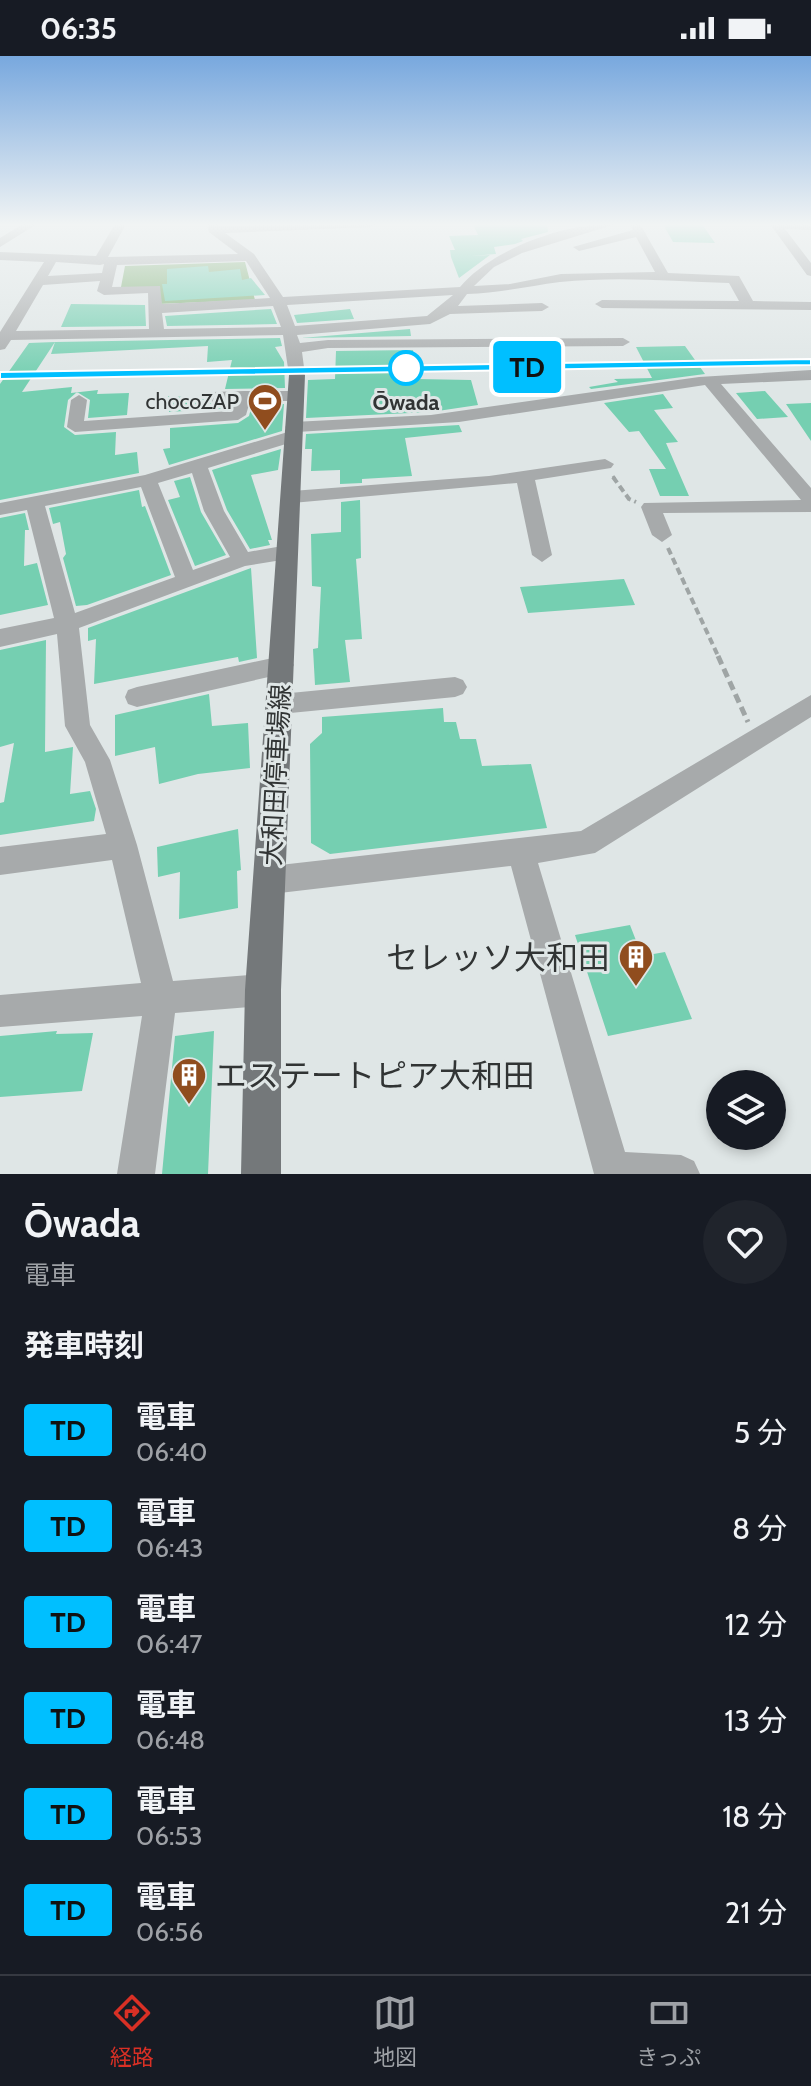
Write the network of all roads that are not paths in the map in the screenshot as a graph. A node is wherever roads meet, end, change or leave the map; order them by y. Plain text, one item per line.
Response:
1 (40, 276) edge
2 (105, 276) edge
3 (265, 276) edge
4 (476, 276) edge
5 (551, 276) edge
6 (667, 276) edge
7 (37, 281) junction
8 (105, 284) junction
9 (462, 290) junction
10 (277, 301) junction
11 (602, 304) dead end
12 (748, 305) junction
13 (811, 306) edge
14 (542, 307) dead end
15 (155, 309) junction
16 (446, 310) junction
17 (290, 331) junction
18 (157, 334) junction
19 (1, 339) edge
20 (623, 342) dead end
21 (295, 373) junction
22 (811, 375) edge
23 (711, 382) junction
24 (244, 396) junction
25 (213, 397) dead end
26 (79, 400) dead end
27 (293, 432) junction
28 (605, 464) road end
29 (198, 465) junction
30 (525, 476) junction
31 (148, 480) junction
32 (292, 497) junction
33 (34, 501) junction
34 (811, 503) edge
35 (0, 509) edge
36 (662, 535) road end
37 (288, 552) junction
38 (542, 555) dead end
39 (242, 560) junction
40 (187, 581) junction
41 (67, 624) junction
42 (0, 638) edge
43 (282, 665) junction
44 (455, 687) dead end
45 (137, 697) dead end
46 (280, 704) junction
47 (811, 705) edge
48 (123, 845) junction
49 (521, 852) junction
50 (0, 861) edge
51 (271, 880) junction
52 (263, 990) junction
53 (161, 998) junction
54 (0, 1011) edge
55 (613, 1172) edge
56 (136, 1174) edge
57 (261, 1174) edge
58 (681, 1174) edge

1 - 7 street
2 - 8 street
3 - 10 street
4 - 9 street
5 - 9 street
6 - 12 street
7 - 8 street
7 - 19 street
8 - 15 street
9 - 10 street
9 - 16 street
10 - 15 street
10 - 17 street
11 - 12 street
12 - 13 street
14 - 16 street
15 - 18 street
16 - 17 street
17 - 18 street
17 - 21 street
18 - 19 street
20 - 21 street
21 - 24 street
21 - 27 main road, 大和田停車場線
22 - 23 street
23 - 27 street
23 - 34 street
24 - 25 street
24 - 26 street
27 - 29 street
27 - 32 main road, 大和田停車場線
28 - 30 street
29 - 31 street
29 - 39 street
30 - 32 street
30 - 38 street
31 - 33 street
31 - 40 street
32 - 37 main road, 大和田停車場線
33 - 35 street
33 - 41 street
34 - 36 street
37 - 39 street
37 - 43 main road, 大和田停車場線
39 - 40 street
40 - 41 street
41 - 42 street
41 - 48 street
43 - 45 street
43 - 46 main road, 大和田停車場線
44 - 46 street
46 - 51 main road, 大和田停車場線
47 - 49 street
48 - 50 street
48 - 53 street
49 - 51 street
49 - 55 street
51 - 52 main road, 大和田停車場線
52 - 53 street
52 - 57 main road, 大和田停車場線
53 - 54 street
53 - 56 street
55 - 58 street

